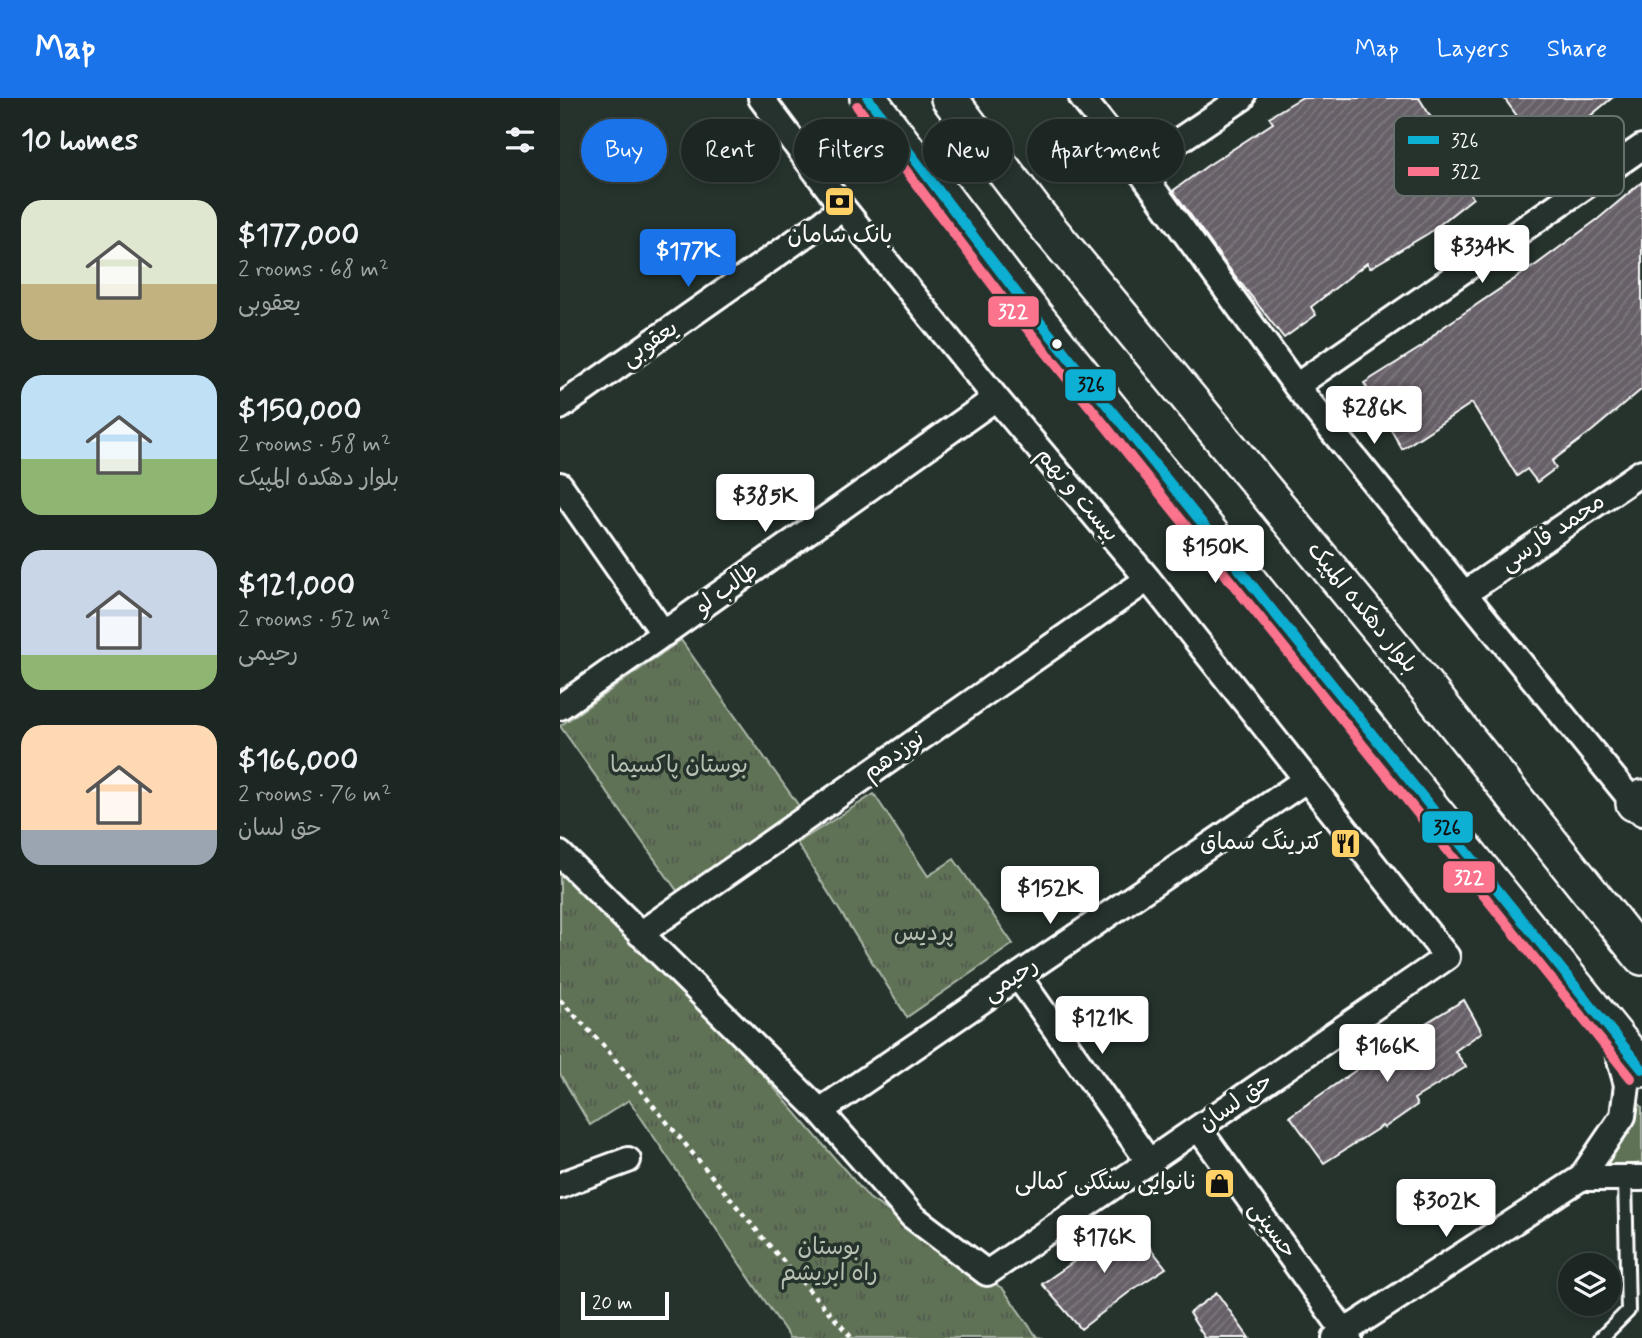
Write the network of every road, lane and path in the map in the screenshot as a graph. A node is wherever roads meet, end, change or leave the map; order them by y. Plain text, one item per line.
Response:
1 (761, 98) edge
2 (868, 98) edge
3 (950, 98) edge
4 (1082, 98) edge
5 (1242, 98) edge
6 (1099, 119) edge
7 (1184, 137) edge
8 (1642, 147) edge
9 (1624, 159) edge
10 (1148, 182) edge
11 (1571, 196) edge
12 (843, 208) junction
13 (1296, 386) junction
14 (996, 398) junction
15 (560, 407) edge
16 (1642, 472) edge
17 (560, 485) edge
18 (1148, 579) junction
19 (1464, 594) junction
20 (664, 634) junction
21 (560, 707) edge
22 (1307, 779) junction
23 (1639, 805) edge
24 (560, 854) edge
25 (640, 934) junction
26 (1447, 957) joint
27 (1642, 957) edge
28 (1018, 976) junction
29 (560, 1000) edge
30 (1613, 1034) junction
31 (1642, 1069) edge
32 (820, 1111) junction
33 (1199, 1129) junction
34 (628, 1160) dead end
35 (1149, 1162) junction
36 (1580, 1178) junction
37 (1634, 1178) edge
38 (560, 1186) edge
39 (1348, 1336) edge
40 (852, 1338) edge
41 (1601, 1338) edge

1 - 12 street, بیست و نهم
2 - 30 main road
3 - 27 main road, بلوار دهکده المپیک
4 - 6 street
5 - 7 street
8 - 9 street
10 - 13 street
11 - 13 street
12 - 14 street, بیست و نهم
12 - 15 street, یعقوبی
13 - 19 street
14 - 18 street, بیست و نهم
14 - 20 street, طالب لو
16 - 19 street, محمد فارسی
17 - 20 street
18 - 22 street, بیست و نهم
18 - 25 street, نوزدهم
19 - 23 street
20 - 21 street, طالب لو
22 - 26 street, بیست و نهم
22 - 28 street, رحیمی
24 - 25 street
25 - 32 street
26 - 33 street, حق لسان
28 - 32 street, رحیمی
28 - 35 street
29 - 40 path
30 - 31 main road
30 - 36 street
32 - 35 street, حق لسان
33 - 35 street, حق لسان
33 - 39 street, حسینی
34 - 38 street
36 - 37 street
36 - 39 street
37 - 41 lane

